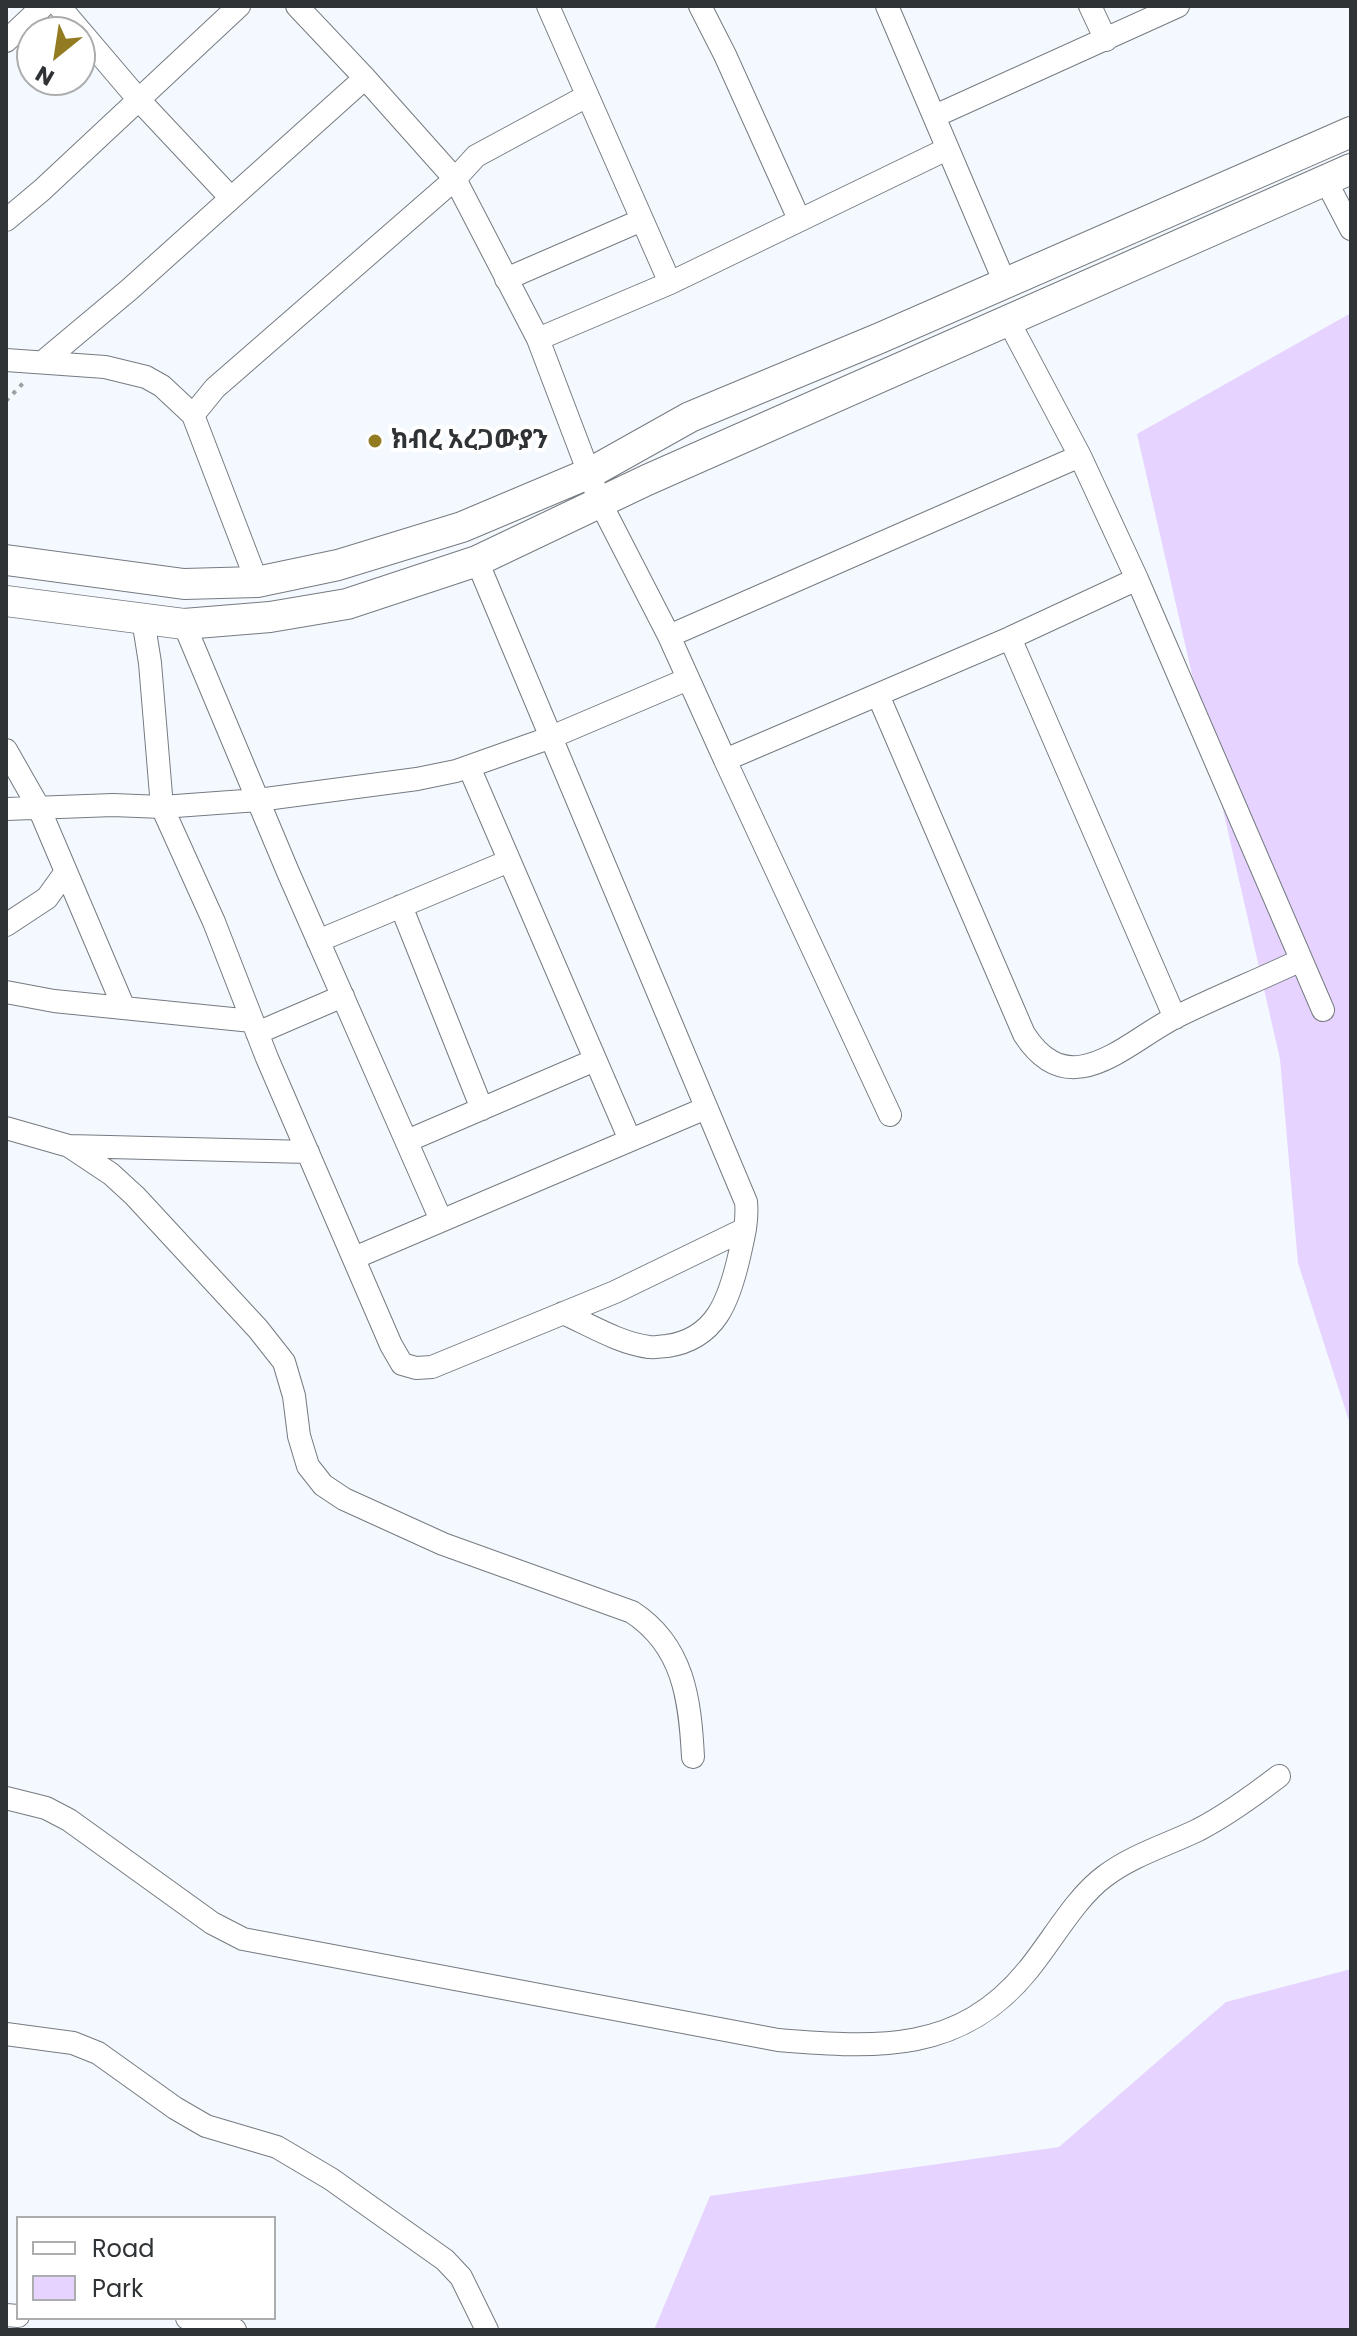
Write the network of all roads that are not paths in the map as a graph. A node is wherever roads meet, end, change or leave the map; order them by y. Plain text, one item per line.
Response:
1 (43, 6) edge
2 (59, 6) edge
3 (239, 6) edge
4 (297, 6) edge
5 (548, 6) edge
6 (700, 6) edge
7 (887, 6) edge
8 (1090, 6) edge
9 (1178, 6) edge
10 (1106, 40) junction
11 (6, 41) edge
12 (365, 78) junction
13 (587, 96) junction
14 (139, 100) junction
15 (935, 116) junction
16 (1351, 132) edge
17 (947, 149) junction
18 (1338, 175) edge
19 (455, 179) junction
20 (231, 198) junction
21 (799, 219) junction
22 (6, 220) edge
23 (642, 220) junction
24 (1351, 229) edge
25 (506, 279) junction
26 (670, 283) junction
27 (1005, 283) junction
28 (1009, 322) junction
29 (538, 339) junction
30 (6, 360) edge
31 (44, 361) junction
32 (193, 415) junction
33 (1080, 456) junction
34 (590, 473) junction
35 (600, 502) junction
36 (6, 560) edge
37 (477, 561) junction
38 (1137, 579) junction
39 (257, 582) junction
40 (6, 601) edge
41 (143, 619) junction
42 (184, 624) junction
43 (669, 636) junction
44 (1010, 638) junction
45 (688, 679) junction
46 (878, 695) junction
47 (549, 738) junction
48 (6, 750) edge
49 (725, 760) junction
50 (469, 767) junction
51 (258, 800) junction
52 (162, 807) junction
53 (39, 808) junction
54 (6, 809) edge
55 (509, 861) junction
56 (65, 873) junction
57 (401, 906) junction
58 (6, 925) edge
59 (318, 941) junction
60 (1299, 961) junction
61 (6, 992) edge
62 (343, 996) junction
63 (124, 1008) junction
64 (1323, 1010) dead end
65 (1175, 1018) junction
66 (254, 1027) junction
67 (595, 1060) junction
68 (706, 1108) junction
69 (482, 1109) junction
70 (890, 1115) dead end
71 (6, 1128) edge
72 (630, 1140) junction
73 (407, 1141) junction
74 (69, 1146) junction
75 (308, 1152) junction
76 (441, 1220) junction
77 (745, 1229) junction
78 (354, 1258) junction
79 (563, 1313) junction
80 (693, 1757) dead end
81 (1279, 1776) dead end
82 (6, 1798) edge
83 (6, 2034) edge
84 (195, 2320) edge
85 (235, 2330) edge
86 (487, 2330) edge

1 - 11 street
2 - 14 street
3 - 14 street
4 - 12 street
5 - 13 street
6 - 21 street
7 - 15 street
8 - 10 street
9 - 10 street
10 - 15 street
12 - 19 street
12 - 20 street
13 - 19 street
13 - 23 street
14 - 20 street
14 - 22 street
15 - 17 street
16 - 27 main road
17 - 21 street
17 - 27 street
18 - 24 street
18 - 28 main road
19 - 25 street
19 - 32 street
20 - 31 street
21 - 26 street
23 - 25 street
23 - 26 street
25 - 29 street
26 - 29 street
27 - 34 main road
28 - 33 street
28 - 35 main road
29 - 34 street
30 - 31 street
31 - 32 street
32 - 39 street
33 - 38 street
33 - 43 street
34 - 35 street
34 - 39 main road
35 - 37 main road
35 - 43 street
36 - 39 main road
37 - 42 main road
37 - 47 street
38 - 44 street
38 - 60 street
40 - 41 main road
41 - 42 main road
41 - 52 street
42 - 51 street
43 - 45 street
44 - 46 street
44 - 65 street
45 - 47 street
45 - 49 street
46 - 49 street
46 - 65 street
47 - 50 street
47 - 68 street
48 - 53 street
49 - 70 street
50 - 51 street
50 - 55 street
51 - 52 street
51 - 59 street
52 - 53 street
52 - 66 street
53 - 54 street
53 - 56 street
55 - 57 street
55 - 67 street
56 - 58 street
56 - 63 street
57 - 59 street
57 - 69 street
59 - 62 street
60 - 64 street
60 - 65 street
61 - 63 street
62 - 66 street
62 - 73 street
63 - 66 street
66 - 75 street
67 - 69 street
67 - 72 street
68 - 72 street
68 - 77 street
69 - 73 street
71 - 74 street
72 - 76 street
73 - 76 street
74 - 75 street
74 - 80 street
75 - 78 street
76 - 78 street
77 - 79 street
77 - 79 street
78 - 79 street
81 - 82 street
83 - 86 street
84 - 85 street

